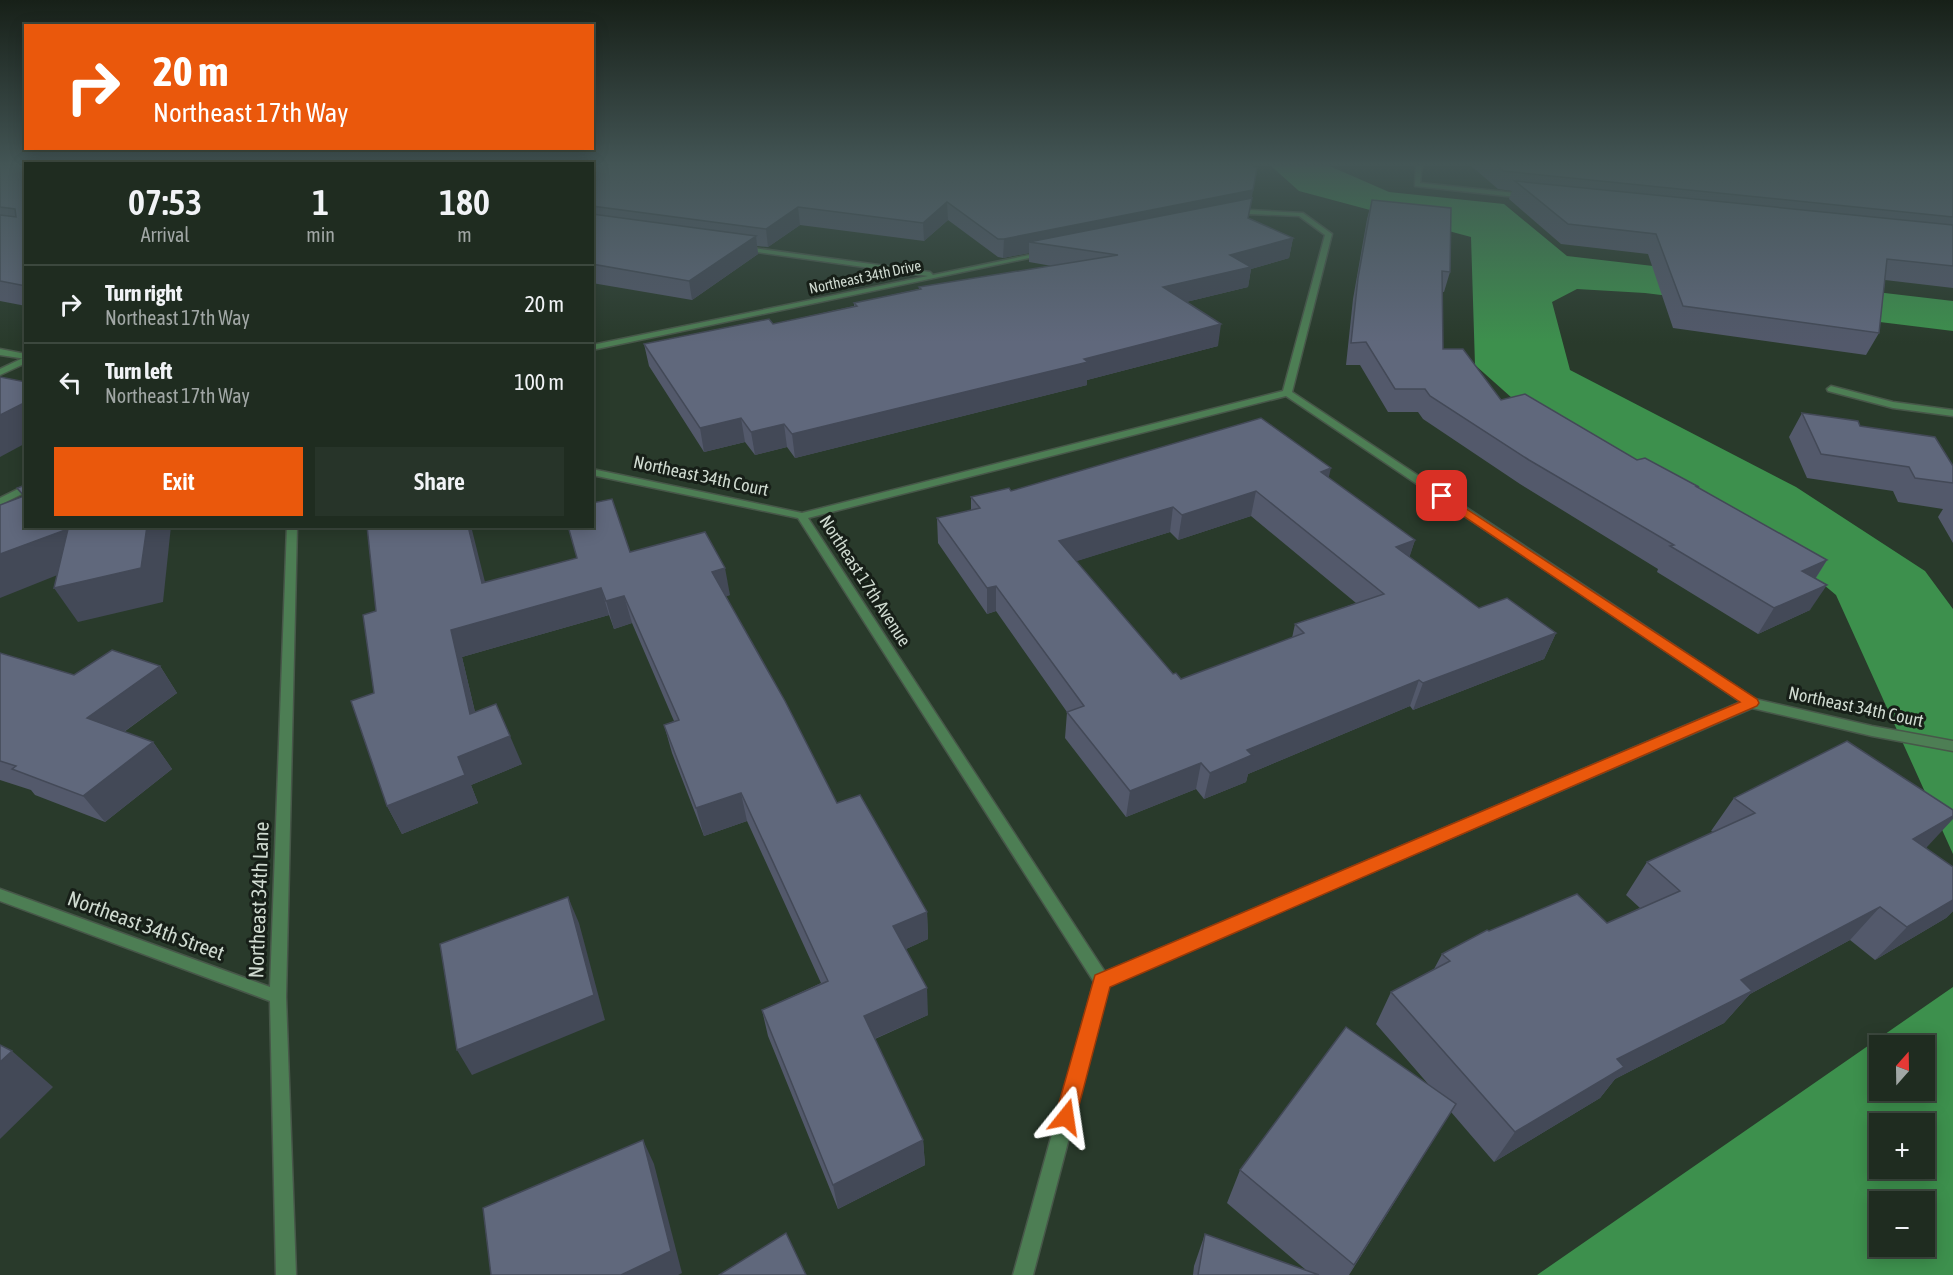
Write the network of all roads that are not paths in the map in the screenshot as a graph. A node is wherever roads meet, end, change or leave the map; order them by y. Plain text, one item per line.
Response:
1 (1314, 224) edge
2 (733, 246) edge
3 (1055, 252) edge
4 (941, 275) junction
5 (594, 348) edge
6 (0, 352) edge
7 (24, 358) edge
8 (24, 359) edge
9 (0, 372) edge
10 (1831, 389) dead end
11 (1287, 393) junction
12 (1953, 413) edge
13 (594, 472) edge
14 (24, 489) edge
15 (0, 502) edge
16 (802, 516) junction
17 (292, 528) edge
18 (1751, 703) junction
19 (1953, 746) edge
20 (0, 895) edge
21 (1102, 981) junction
22 (278, 997) junction
23 (286, 1275) edge
24 (1023, 1275) edge

1 - 11 street
2 - 4 street
3 - 4 street, Northeast 34th Drive
4 - 5 street, Northeast 34th Drive
6 - 7 street
8 - 9 street
10 - 12 street
11 - 16 street, Northeast 17th Avenue
11 - 18 street
13 - 16 street, Northeast 34th Court
14 - 15 street
16 - 21 street, Northeast 17th Avenue
17 - 22 street, Northeast 34th Lane
18 - 19 street, Northeast 34th Court
18 - 21 street
20 - 22 street, Northeast 34th Street
21 - 24 street
22 - 23 street, Northeast 34th Lane

